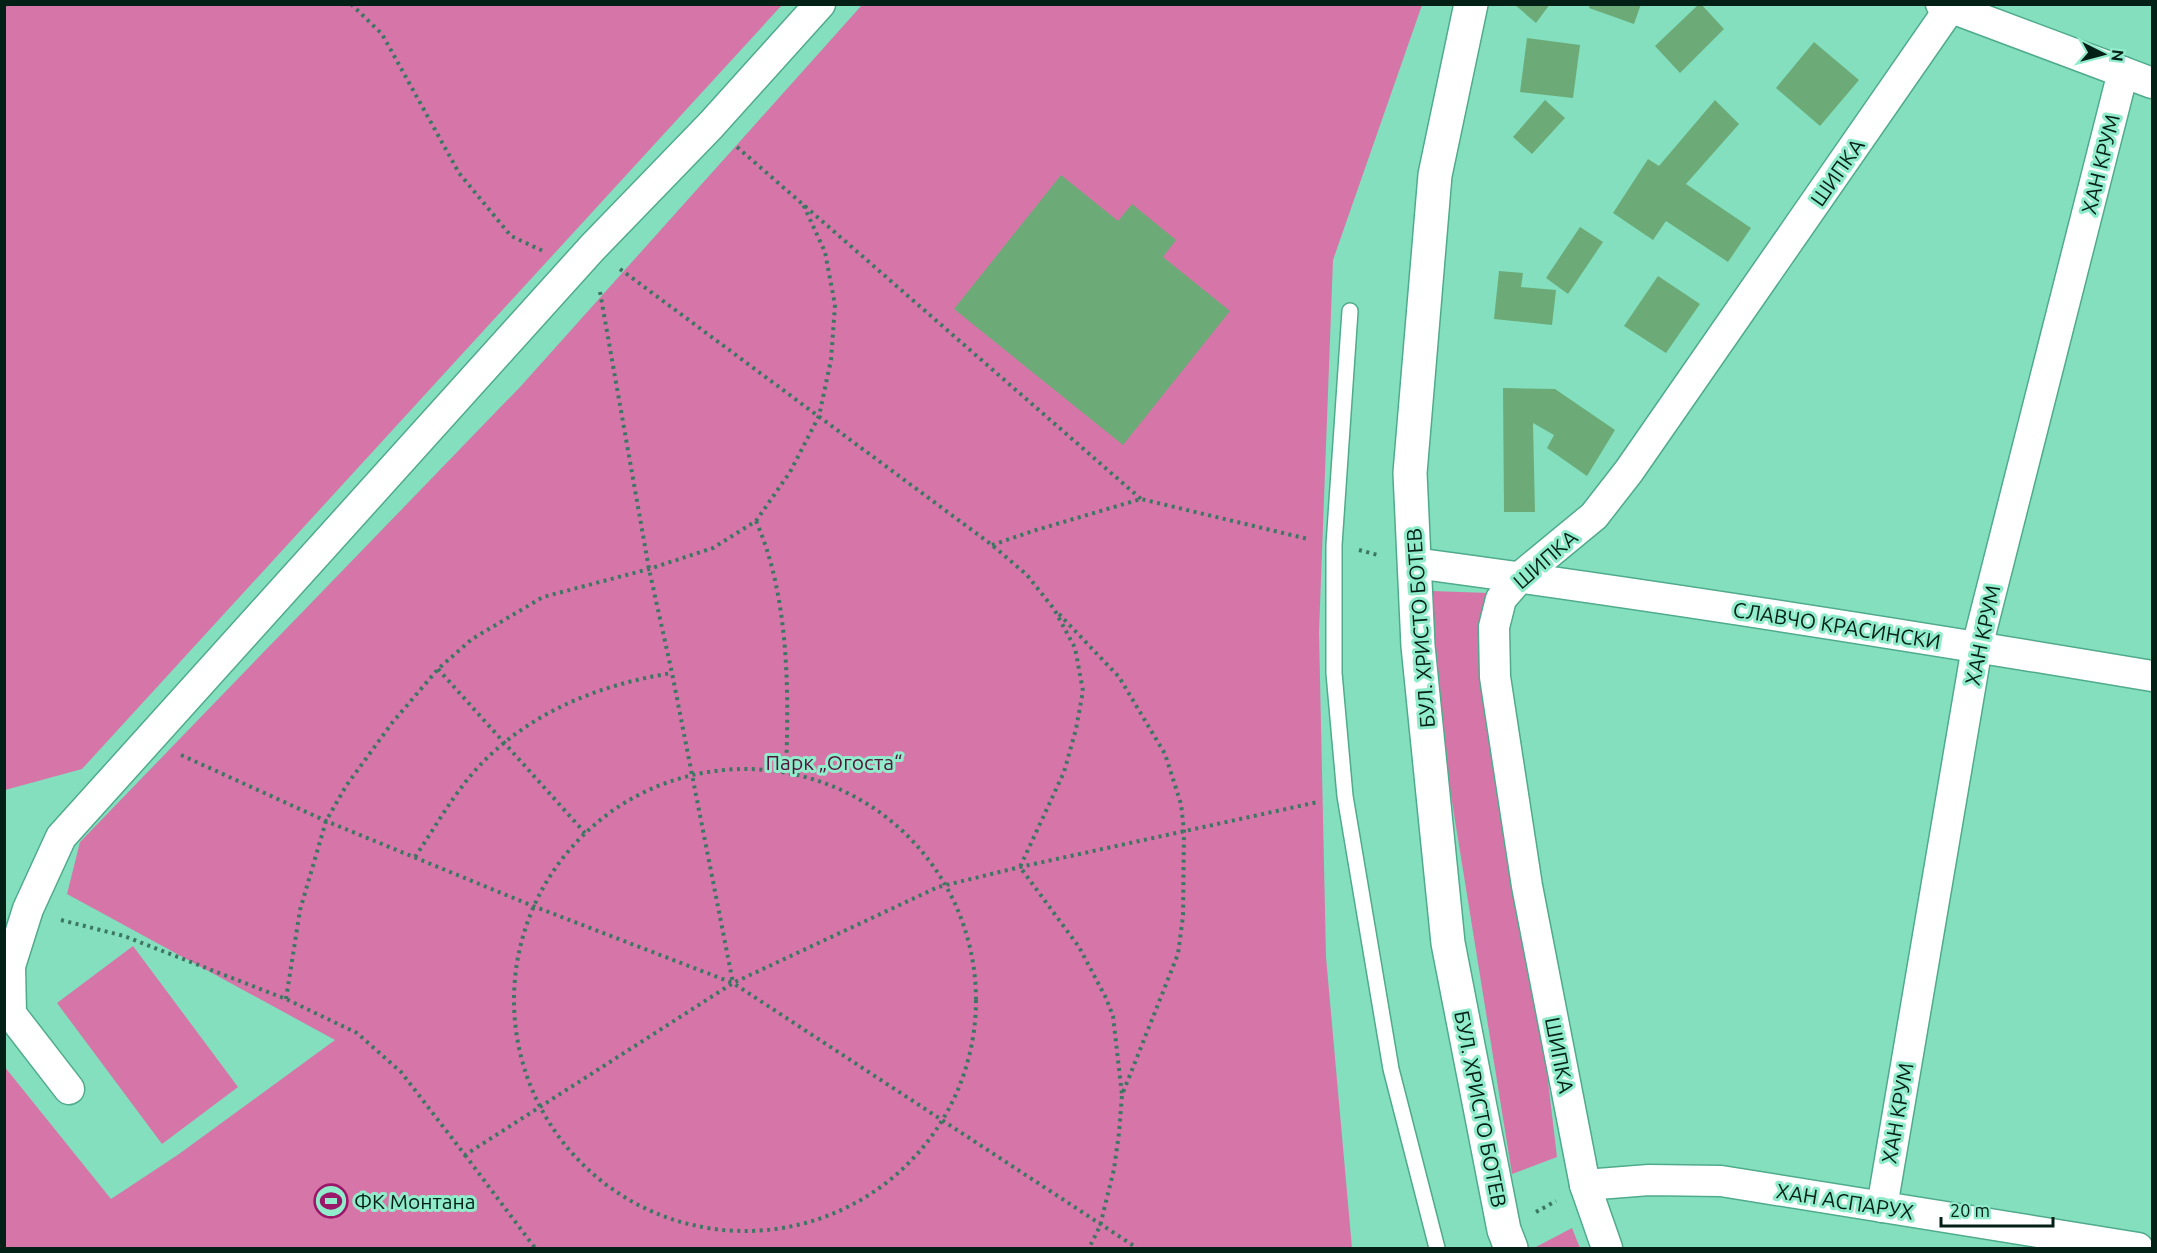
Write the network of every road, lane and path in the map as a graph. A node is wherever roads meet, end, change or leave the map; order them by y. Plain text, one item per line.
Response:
1 (351, 4) edge
2 (820, 4) edge
3 (1471, 4) edge
4 (1946, 6) edge
5 (2123, 72) junction
6 (2152, 83) edge
7 (711, 125) junction
8 (802, 202) junction
9 (584, 257) junction
10 (1350, 311) dead end
11 (819, 416) junction
12 (1141, 499) junction
13 (756, 521) junction
14 (992, 545) junction
15 (1334, 545) junction
16 (1414, 563) junction
17 (649, 569) junction
18 (1520, 577) junction
19 (1054, 609) junction
20 (1977, 647) junction
21 (438, 669) junction
22 (672, 673) junction
23 (2152, 676) edge
24 (150, 740) junction
25 (503, 744) junction
26 (786, 771) junction
27 (692, 776) junction
28 (1346, 796) junction
29 (326, 821) junction
30 (1184, 831) junction
31 (585, 833) junction
32 (415, 857) junction
33 (1020, 867) junction
34 (945, 886) junction
35 (533, 906) junction
36 (28, 909) junction
37 (733, 983) junction
38 (286, 999) junction
39 (8, 1017) edge
40 (69, 1089) dead end
41 (1122, 1095) junction
42 (541, 1107) junction
43 (941, 1121) junction
44 (465, 1155) junction
45 (1585, 1185) junction
46 (1881, 1207) junction
47 (1100, 1226) junction
48 (1508, 1239) edge
49 (535, 1248) edge
50 (1089, 1248) edge
51 (1137, 1248) edge
52 (1437, 1248) edge
53 (1607, 1248) edge
54 (2138, 1248) edge

1 - 9 path
2 - 7 street
3 - 16 street, БУЛ. ХРИСТО БОТЕВ
4 - 5 street
4 - 18 street, ШИПКА
5 - 6 street
5 - 20 street, ХАН КРУМ
7 - 8 path
7 - 9 street
8 - 11 path
8 - 12 path
9 - 11 path
9 - 17 path
9 - 24 street
10 - 15 lane
11 - 13 path
11 - 14 path
12 - 14 path
12 - 15 path
13 - 17 path
13 - 26 path
14 - 19 path
15 - 16 path
15 - 28 lane
16 - 18 street, СЛАВЧО КРАСИНСКИ
16 - 48 street, БУЛ. ХРИСТО БОТЕВ
17 - 21 path
17 - 22 path
18 - 20 street, СЛАВЧО КРАСИНСКИ
18 - 45 street, ШИПКА
19 - 30 path
19 - 33 path
20 - 23 street, СЛАВЧО КРАСИНСКИ
20 - 46 street, ХАН КРУМ
21 - 25 path
21 - 29 path
22 - 25 path
22 - 27 path
24 - 29 path
24 - 36 street
25 - 31 path
25 - 32 path
26 - 27 path
26 - 34 path
27 - 31 path
27 - 37 path
28 - 30 path
28 - 52 lane
29 - 32 path
29 - 38 path
30 - 33 path
30 - 41 path
31 - 35 path
32 - 35 path
33 - 34 path
33 - 41 path
34 - 37 path
34 - 43 path
35 - 37 path
35 - 42 path
36 - 38 path
36 - 39 street
37 - 42 path
37 - 43 path
38 - 44 path
39 - 40 street
41 - 47 path
42 - 43 path
42 - 44 path
43 - 47 path
44 - 49 path
45 - 46 street, ХАН АСПАРУХ
45 - 48 path
45 - 53 street, ШИПКА
46 - 54 street, ХАН АСПАРУХ
47 - 50 path
47 - 51 path

